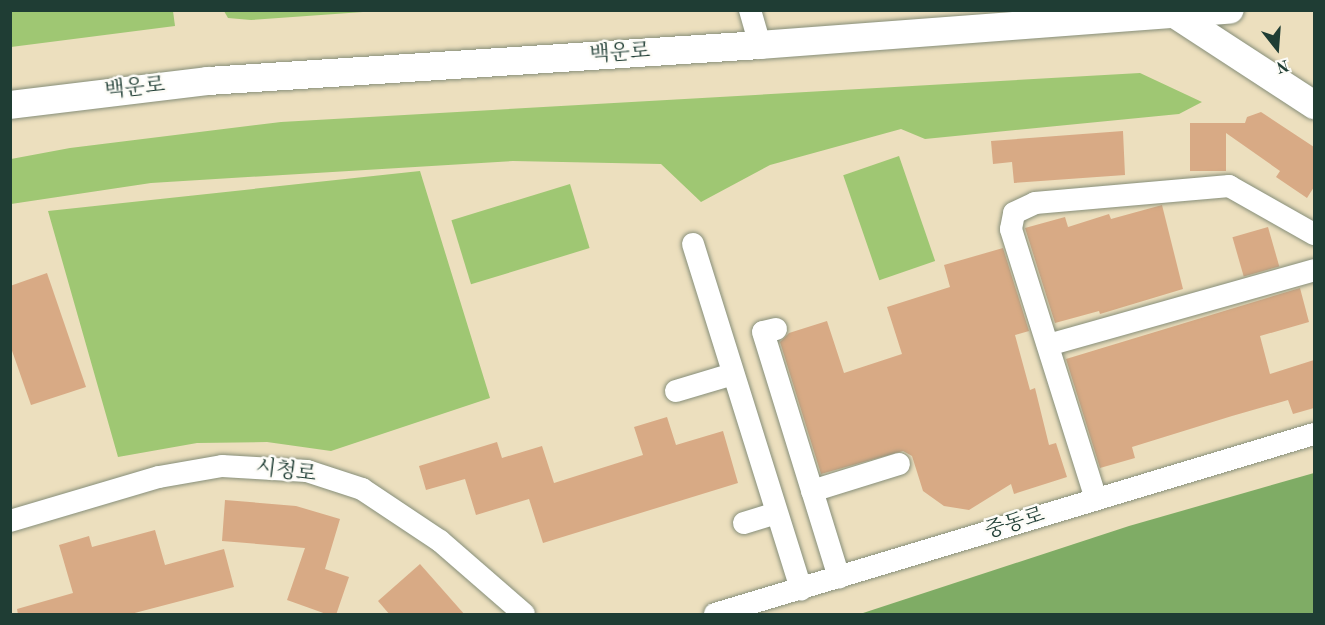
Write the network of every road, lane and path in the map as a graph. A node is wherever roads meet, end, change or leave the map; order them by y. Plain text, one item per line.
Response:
1 (750, 10) edge
2 (1230, 10) edge
3 (1179, 13) edge
4 (760, 45) junction
5 (10, 105) edge
6 (1314, 105) edge
7 (1314, 234) edge
8 (693, 244) dead end
9 (1314, 270) edge
10 (776, 328) dead end
11 (1048, 345) junction
12 (733, 374) junction
13 (676, 391) dead end
14 (1314, 434) edge
15 (899, 464) dead end
16 (812, 491) junction
17 (1096, 500) junction
18 (777, 513) junction
19 (10, 521) edge
20 (744, 523) dead end
21 (839, 577) junction
22 (801, 589) junction
23 (524, 615) edge
24 (715, 615) edge

1 - 4 street
2 - 3 main road, 백운로
3 - 4 main road, 백운로
3 - 6 main road
4 - 5 main road, 백운로
7 - 11 street
8 - 12 street
9 - 11 street
10 - 16 street
11 - 17 street
12 - 13 street
12 - 18 street
14 - 17 street, 중동로
15 - 16 street
16 - 21 street
17 - 21 street, 중동로
18 - 20 street
18 - 22 street
19 - 23 street, 시청로
21 - 22 street, 중동로
22 - 24 street, 중동로

